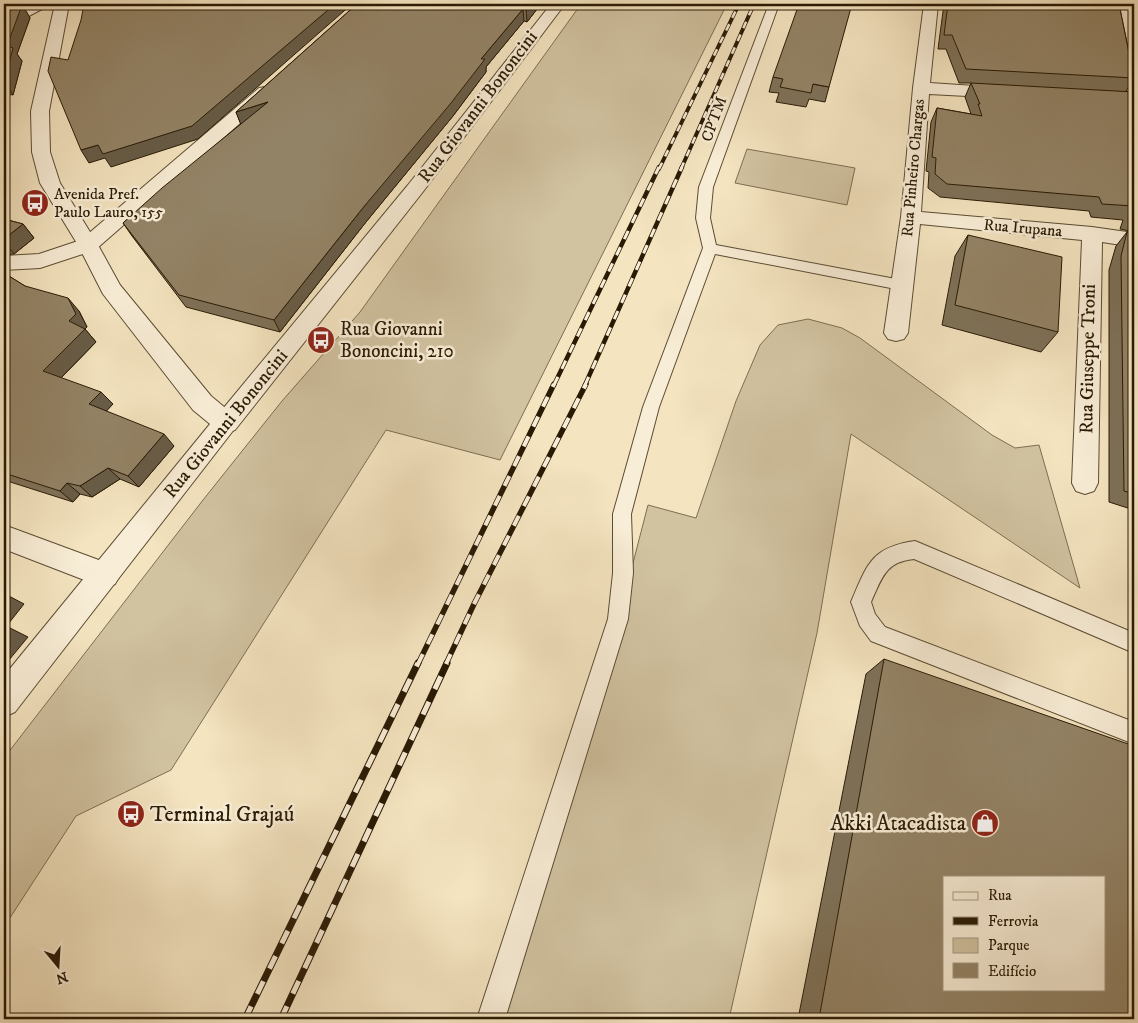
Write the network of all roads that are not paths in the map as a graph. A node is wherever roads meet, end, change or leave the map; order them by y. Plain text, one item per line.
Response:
1 (41, 4) edge
2 (62, 4) edge
3 (558, 4) edge
4 (774, 4) edge
5 (931, 4) edge
6 (1123, 4) edge
7 (4, 24) edge
8 (274, 84) edge
9 (921, 88) junction
10 (1018, 93) edge
11 (1131, 96) edge
12 (911, 217) junction
13 (1092, 234) junction
14 (1134, 240) edge
15 (88, 245) junction
16 (710, 248) junction
17 (4, 263) edge
18 (901, 285) junction
19 (896, 333) dead end
20 (226, 423) junction
21 (1085, 483) dead end
22 (4, 536) edge
23 (105, 575) junction
24 (1134, 643) edge
25 (4, 701) edge
26 (1134, 733) edge
27 (491, 1019) edge

1 - 7 street
2 - 15 street
3 - 20 street, Rua Giovanni Bononcini
4 - 16 lane, CPTM
5 - 9 street, Rua Pinheiro Chargas
6 - 11 street
8 - 15 street
9 - 10 street
9 - 12 street, Rua Pinheiro Chargas
12 - 13 street, Rua Irupana
12 - 18 street, Rua Pinheiro Chargas
13 - 14 street, Rua Irupana
13 - 21 street, Rua Giuseppe Troni
15 - 17 street
15 - 20 street
16 - 18 lane
16 - 27 lane
18 - 19 street, Rua Pinheiro Chargas
20 - 23 street, Rua Giovanni Bononcini
22 - 23 street
23 - 25 street, Rua Giovanni Bononcini
24 - 26 lane

